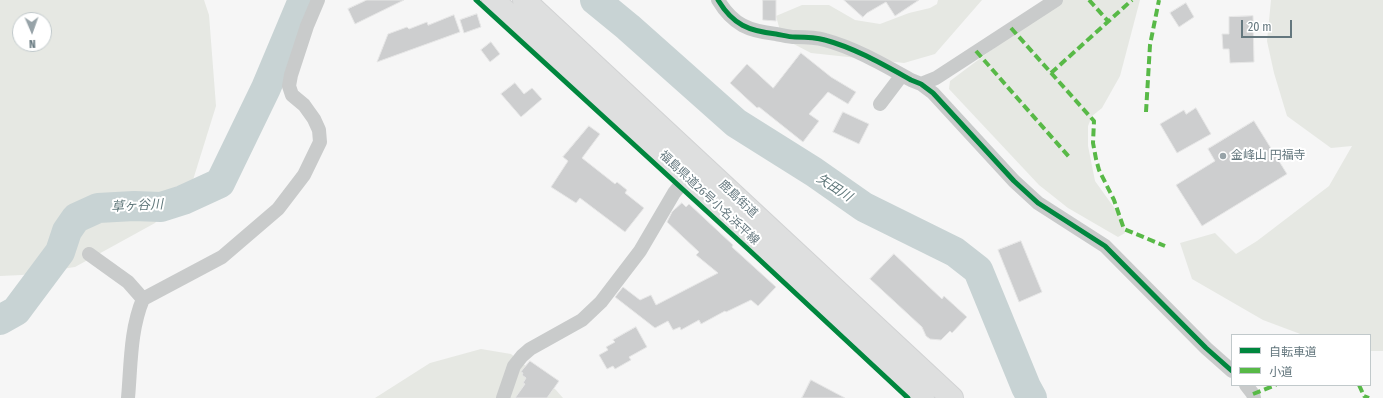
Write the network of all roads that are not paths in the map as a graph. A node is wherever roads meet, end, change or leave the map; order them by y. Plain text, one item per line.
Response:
1 (318, 0) edge
2 (493, 0) edge
3 (524, 0) edge
4 (718, 0) edge
5 (1056, 0) edge
6 (902, 75) junction
7 (921, 84) junction
8 (880, 104) dead end
9 (687, 177) junction
10 (89, 254) dead end
11 (143, 300) junction
12 (1231, 370) edge
13 (1247, 386) edge
14 (128, 398) edge
15 (503, 398) edge
16 (923, 398) edge
17 (952, 398) edge
18 (1254, 398) edge

1 - 11 street
2 - 9 main road, 福島県道26号小名浜平線
3 - 17 main road, 鹿島街道
4 - 6 street
5 - 7 street
6 - 7 street
6 - 8 street
7 - 12 street
9 - 15 street
9 - 16 main road, 福島県道26号小名浜平線
10 - 11 street
11 - 14 street
13 - 18 street

